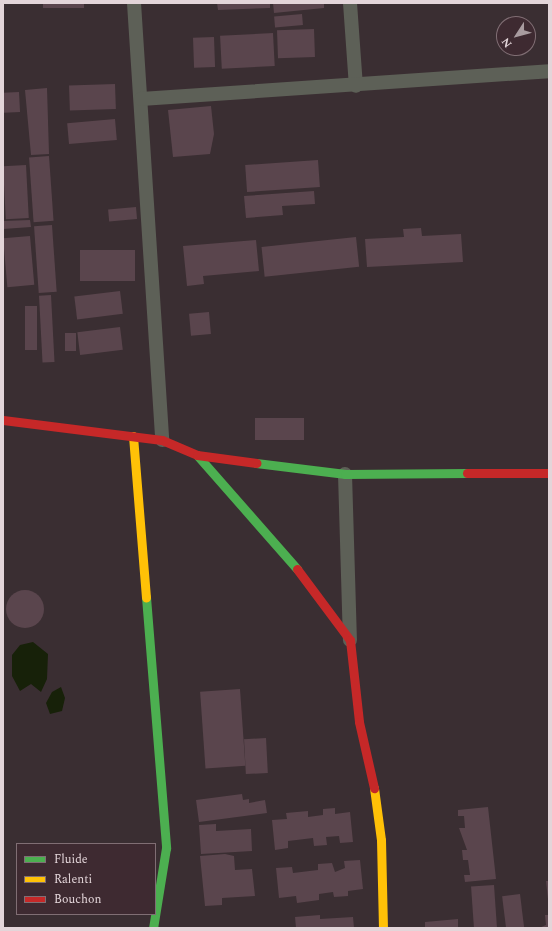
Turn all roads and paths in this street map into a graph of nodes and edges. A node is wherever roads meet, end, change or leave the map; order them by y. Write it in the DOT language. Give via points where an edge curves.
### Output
graph roads {
  1 [pos="134,3"];
  2 [pos="350,3"];
  3 [pos="549,71"];
  4 [pos="356,86"];
  5 [pos="141,99"];
  6 [pos="3,420"];
  7 [pos="133,436"];
  8 [pos="162,440"];
  9 [pos="197,455"];
  10 [pos="549,473"];
  11 [pos="345,474"];
  12 [pos="350,640"];
  13 [pos="156,910"];
  14 [pos="155,915"];
  15 [pos="153,928"];
  16 [pos="383,928"];
  1 -- 5 [label="street"];
  2 -- 4 [label="street"];
  3 -- 4 [label="street"];
  4 -- 5 [label="street"];
  5 -- 8 [label="street"];
  6 -- 7 [label="street" via="33,421"];
  7 -- 8 [label="street"];
  7 -- 13 [label="street" via="166,848"];
  8 -- 9 [label="street"];
  9 -- 11 [label="street"];
  9 -- 12 [label="street" via="277,543"];
  10 -- 11 [label="street"];
  11 -- 12 [label="street"];
  12 -- 16 [label="street" via="359,722 372,776 380,840"];
  14 -- 15 [label="street"];
}
